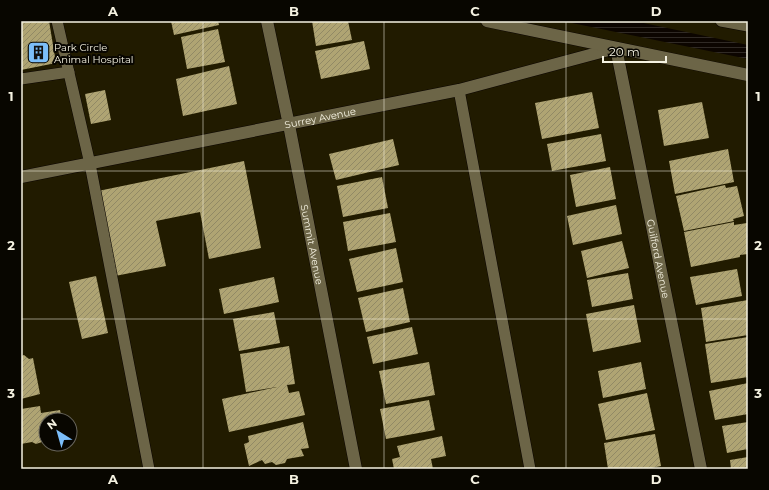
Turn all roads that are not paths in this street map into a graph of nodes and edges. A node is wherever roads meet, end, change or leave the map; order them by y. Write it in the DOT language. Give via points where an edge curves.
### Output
graph roads {
  1 [pos="57,21"];
  2 [pos="267,21"];
  3 [pos="486,21"];
  4 [pos="721,21"];
  5 [pos="748,26"];
  6 [pos="616,48"];
  7 [pos="69,72"];
  8 [pos="748,75"];
  9 [pos="21,79"];
  10 [pos="459,90"];
  11 [pos="289,124"];
  12 [pos="90,164"];
  13 [pos="21,177"];
  14 [pos="149,469"];
  15 [pos="356,469"];
  16 [pos="530,469"];
  17 [pos="701,469"];
  1 -- 7 [label="lane"];
  2 -- 11 [label="street, Summit Avenue"];
  3 -- 6 [label="street"];
  4 -- 5 [label="lane"];
  6 -- 8 [label="street"];
  6 -- 10 [label="street, Surrey Avenue"];
  6 -- 17 [label="street, Guilford Avenue"];
  7 -- 9 [label="lane"];
  7 -- 12 [label="lane"];
  10 -- 11 [label="street, Surrey Avenue"];
  10 -- 16 [label="lane"];
  11 -- 12 [label="street, Surrey Avenue"];
  11 -- 15 [label="street, Summit Avenue"];
  12 -- 13 [label="street, Surrey Avenue"];
  12 -- 14 [label="lane"];
}
